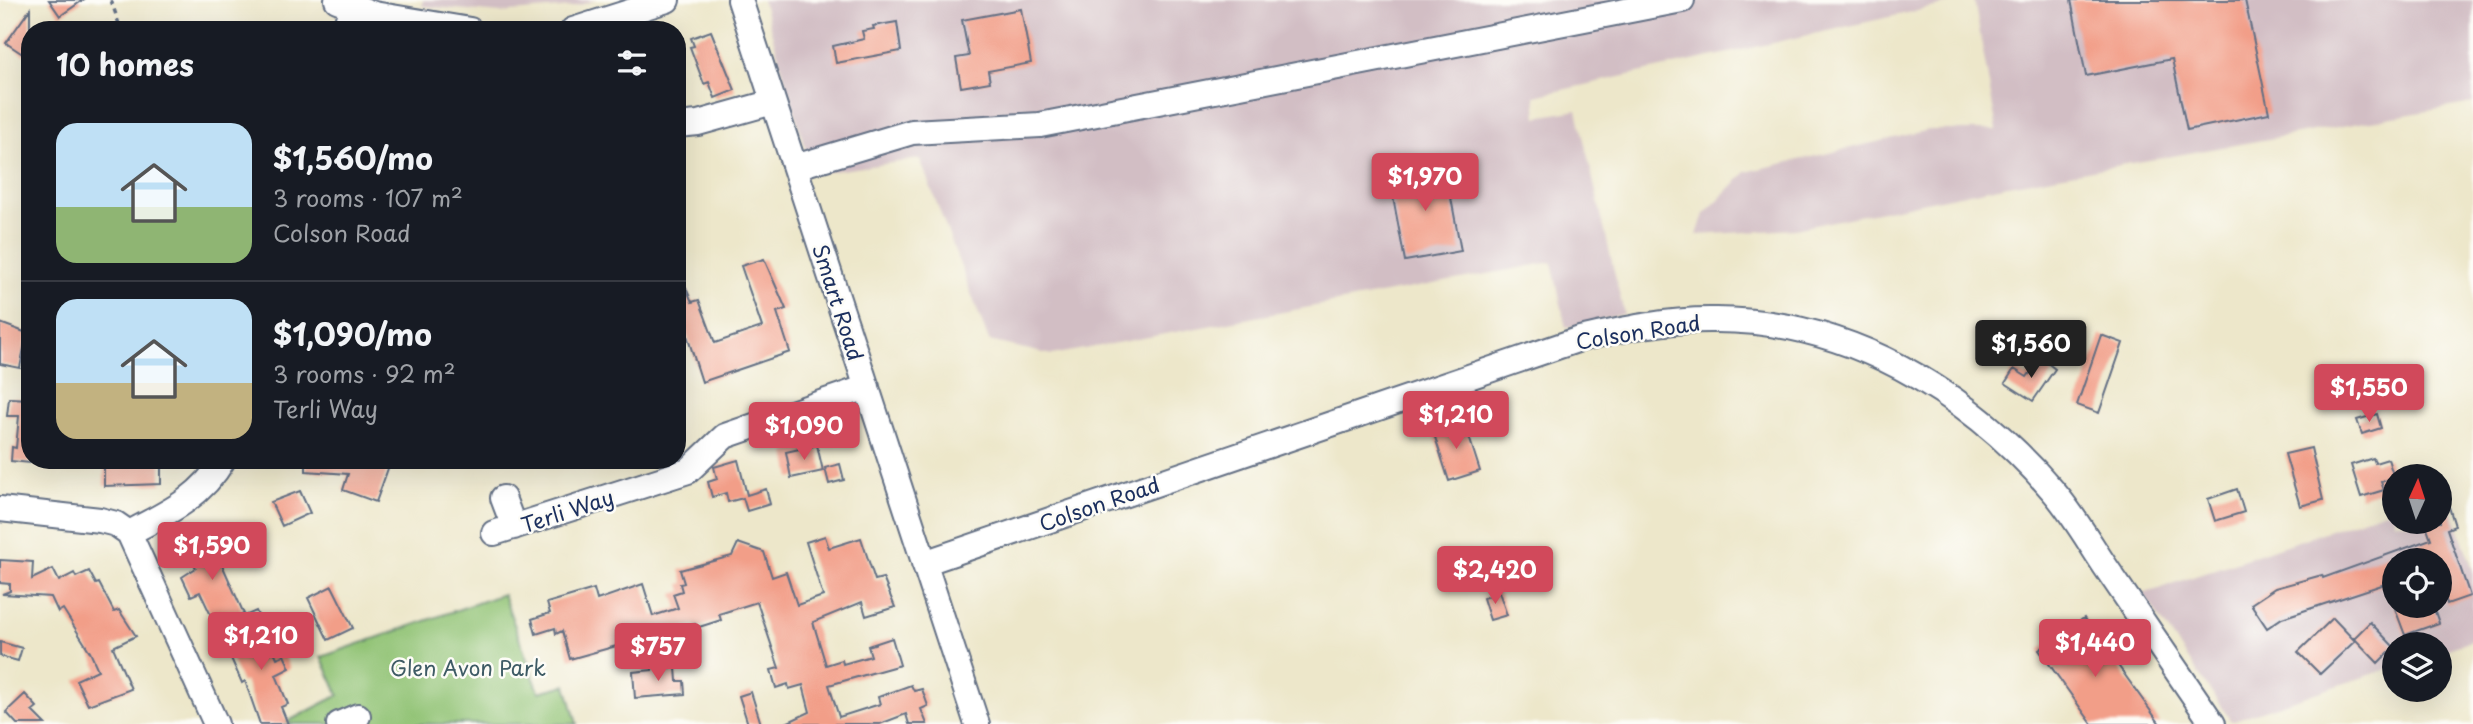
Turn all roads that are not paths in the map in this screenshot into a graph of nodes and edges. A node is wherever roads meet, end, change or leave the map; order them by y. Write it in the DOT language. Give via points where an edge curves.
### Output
graph roads {
  1 [pos="667,0"];
  2 [pos="740,0"];
  3 [pos="1682,0"];
  4 [pos="345,13"];
  5 [pos="401,21"];
  6 [pos="601,21"];
  7 [pos="773,102"];
  8 [pos="686,124"];
  9 [pos="795,167"];
  10 [pos="867,387"];
  11 [pos="218,469"];
  12 [pos="503,498"];
  13 [pos="0,509"];
  14 [pos="129,533"];
  15 [pos="925,563"];
  16 [pos="216,724"];
  17 [pos="977,724"];
  18 [pos="2213,724"];
  1 -- 6 [label="street"];
  2 -- 7 [label="street, Smart Road"];
  3 -- 9 [label="street" via="1040,125 912,132"];
  4 -- 5 [label="street"];
  7 -- 8 [label="street"];
  7 -- 9 [label="street, Smart Road"];
  9 -- 10 [label="street, Smart Road"];
  10 -- 12 [label="street, Terli Way" via="725,436 688,471 504,530"];
  10 -- 15 [label="street, Smart Road"];
  11 -- 14 [label="street" via="177,509"];
  13 -- 14 [label="street" via="100,520"];
  14 -- 16 [label="street"];
  15 -- 17 [label="street, Smart Road"];
  15 -- 18 [label="street, Colson Road" via="1580,339 1678,321 1747,321 1819,333 1867,350 1910,370 1985,424 2056,493"];
}
